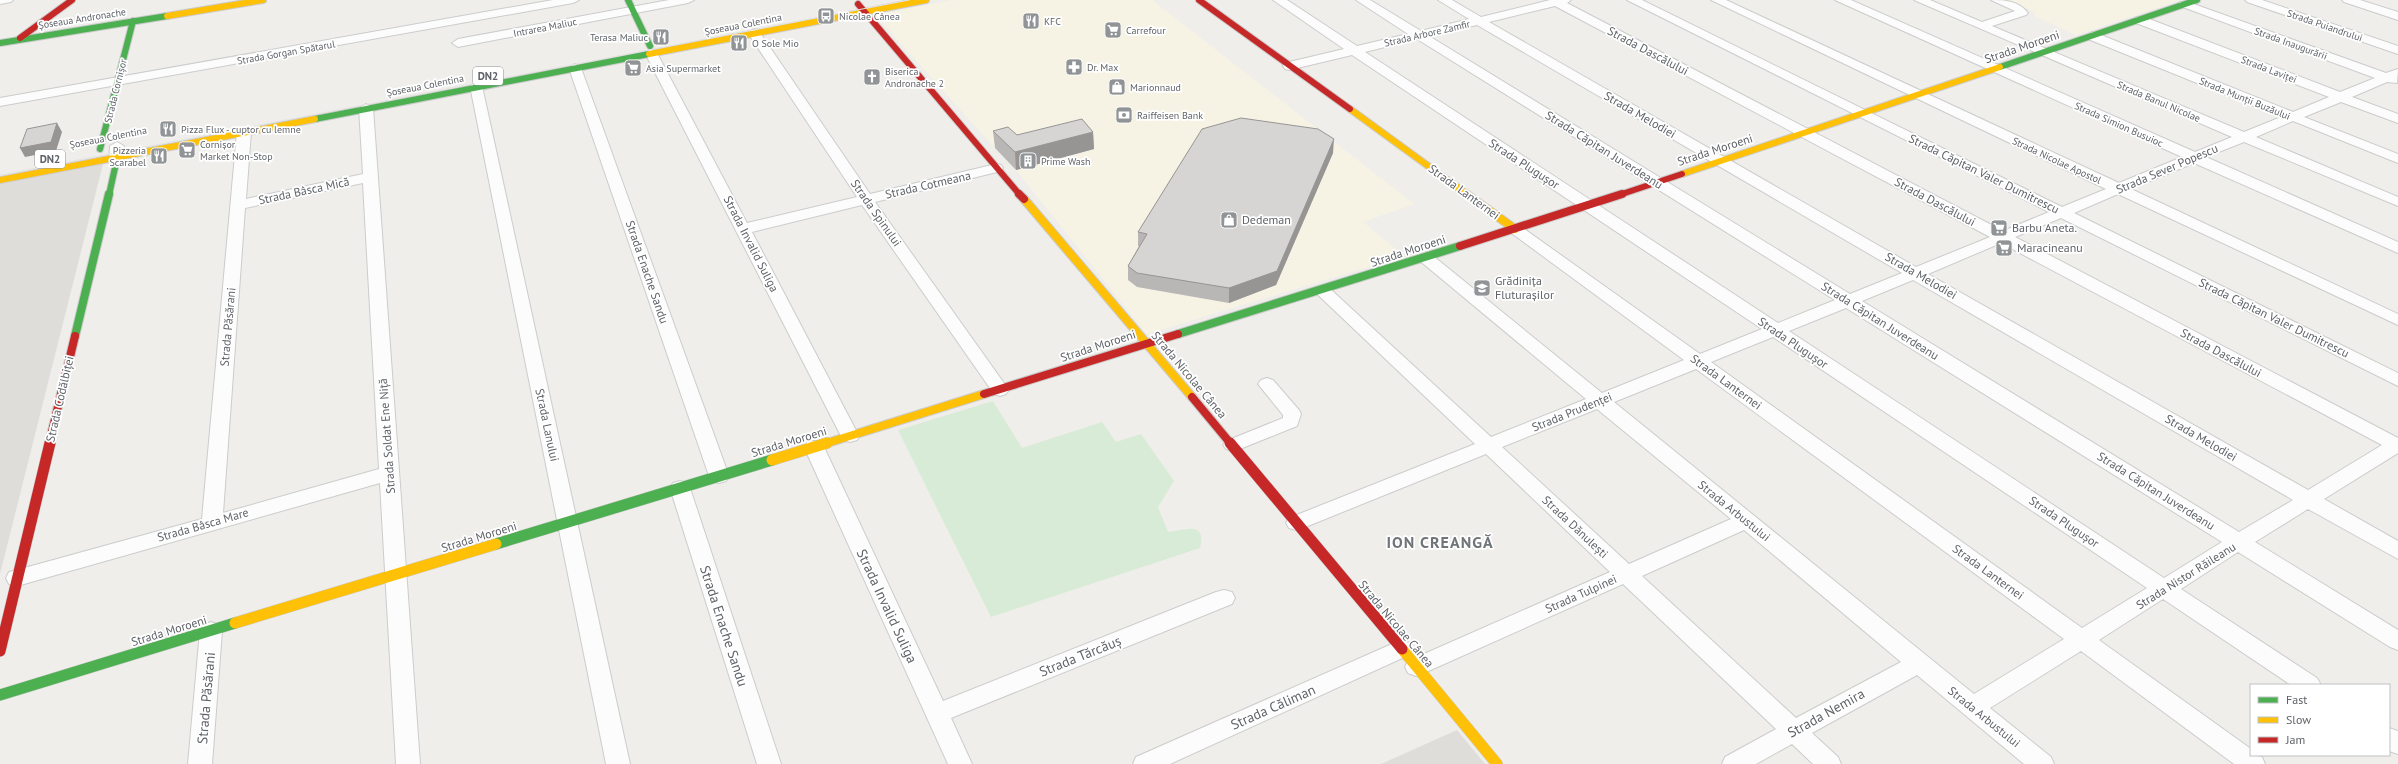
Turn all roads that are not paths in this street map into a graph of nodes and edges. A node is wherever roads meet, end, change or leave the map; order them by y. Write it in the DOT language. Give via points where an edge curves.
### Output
graph roads {
  1 [pos="5,0"];
  2 [pos="72,0"];
  3 [pos="263,0"];
  4 [pos="572,0"];
  5 [pos="688,0"];
  6 [pos="881,0"];
  7 [pos="926,0"];
  8 [pos="1199,0"];
  9 [pos="1279,0"];
  10 [pos="1362,0"];
  11 [pos="1444,0"];
  12 [pos="1634,0"];
  13 [pos="1717,0"];
  14 [pos="1841,0"];
  15 [pos="1920,0"];
  16 [pos="1997,0"];
  17 [pos="2197,0"];
  18 [pos="2251,0"];
  19 [pos="2348,0"];
  20 [pos="0,1"];
  21 [pos="1561,1"];
  22 [pos="858,4"];
  23 [pos="2184,4"];
  24 [pos="630,5"];
  25 [pos="865,12"];
  26 [pos="2398,16"];
  27 [pos="2140,20"];
  28 [pos="133,21"];
  29 [pos="1479,21"];
  30 [pos="1981,26"];
  31 [pos="754,33"];
  32 [pos="1418,35"];
  33 [pos="2092,36"];
  34 [pos="18,40"];
  35 [pos="458,43"];
  36 [pos="1,45"];
  37 [pos="650,49"];
  38 [pos="2398,50"];
  39 [pos="1353,51"];
  40 [pos="2045,53"];
  41 [pos="1289,66"];
  42 [pos="575,68"];
  43 [pos="1996,69"];
  44 [pos="2394,78"];
  45 [pos="117,82"];
  46 [pos="476,86"];
  47 [pos="1919,95"];
  48 [pos="2341,97"];
  49 [pos="365,101"];
  50 [pos="0,102"];
  51 [pos="1862,114"];
  52 [pos="2292,117"];
  53 [pos="2398,118"];
  54 [pos="244,132"];
  55 [pos="1805,134"];
  56 [pos="2244,137"];
  57 [pos="120,152"];
  58 [pos="97,154"];
  59 [pos="2194,157"];
  60 [pos="2398,159"];
  61 [pos="1719,161"];
  62 [pos="996,168"];
  63 [pos="370,177"];
  64 [pos="0,180"];
  65 [pos="1656,183"];
  66 [pos="2119,189"];
  67 [pos="866,199"];
  68 [pos="2398,202"];
  69 [pos="238,205"];
  70 [pos="1587,206"];
  71 [pos="2061,213"];
  72 [pos="743,229"];
  73 [pos="1515,229"];
  74 [pos="2001,237"];
  75 [pos="2398,248"];
  76 [pos="1426,258"];
  77 [pos="1915,273"];
  78 [pos="1322,290"];
  79 [pos="1848,301"];
  80 [pos="2398,320"];
  81 [pos="1774,330"];
  82 [pos="1146,343"];
  83 [pos="1698,361"];
  84 [pos="2398,380"];
  85 [pos="1267,384"];
  86 [pos="1000,390"];
  87 [pos="1600,401"];
  88 [pos="850,436"];
  89 [pos="1233,445"];
  90 [pos="2397,445"];
  91 [pos="1488,446"];
  92 [pos="814,447"];
  93 [pos="390,473"];
  94 [pos="719,476"];
  95 [pos="680,488"];
  96 [pos="2309,500"];
  97 [pos="1746,521"];
  98 [pos="212,522"];
  99 [pos="567,523"];
  100 [pos="1296,523"];
  101 [pos="2239,543"];
  102 [pos="2398,551"];
  103 [pos="1626,574"];
  104 [pos="396,575"];
  105 [pos="17,578"];
  106 [pos="2165,589"];
  107 [pos="1224,598"];
  108 [pos="211,631"];
  109 [pos="2082,640"];
  110 [pos="2398,641"];
  111 [pos="1401,649"];
  112 [pos="0,651"];
  113 [pos="1919,663"];
  114 [pos="1416,667"];
  115 [pos="2308,684"];
  116 [pos="0,696"];
  117 [pos="1972,707"];
  118 [pos="937,713"];
  119 [pos="1793,731"];
  120 [pos="200,764"];
  121 [pos="408,764"];
  122 [pos="618,764"];
  123 [pos="769,764"];
  124 [pos="960,764"];
  125 [pos="1145,764"];
  126 [pos="1497,764"];
  127 [pos="1734,764"];
  128 [pos="1828,764"];
  129 [pos="2042,764"];
  130 [pos="2253,764"];
  1 -- 20 [label="street"];
  2 -- 34 [label="street"];
  3 -- 28 [label="street, Șoseaua Andronache"];
  4 -- 45 [label="street, Strada Gorgan Spătarul"];
  5 -- 24 [label="street, Intrarea Maliuc"];
  6 -- 22 [label="street, Șoseaua Colentina / DN2"];
  7 -- 25 [label="street, Șoseaua Colentina / DN2"];
  8 -- 41 [label="street, Strada Lanternei"];
  9 -- 39 [label="street, Strada Plugușor"];
  10 -- 32 [label="street, Strada Căpitan Juverdeanu"];
  11 -- 29 [label="street, Strada Melodiei"];
  12 -- 51 [label="street, Strada Căpitan Valer Dumitrescu"];
  13 -- 47 [label="street, Strada Nicolae Apostol"];
  14 -- 43 [label="street, Strada Simion Busuioc"];
  15 -- 30 [label="street, Strada Banul Nicolae"];
  16 -- 30 [label="street" via="2019,9 2022,13"];
  17 -- 23 [label="street, Strada Moroeni"];
  18 -- 38 [label="street, Strada Puiandrului"];
  19 -- 26 [label="street"];
  21 -- 29 [label="street, Strada Arbore Zamfir"];
  21 -- 55 [label="street, Strada Dascălului"];
  22 -- 25 [label="street, Strada Nicolae Cânea"];
  22 -- 37 [label="street, Șoseaua Colentina / DN2"];
  23 -- 27 [label="street, Strada Moroeni"];
  23 -- 44 [label="street, Strada Inaugurării"];
  24 -- 35 [label="street, Intrarea Maliuc"];
  24 -- 37 [label="street"];
  25 -- 31 [label="street, Șoseaua Colentina / DN2"];
  25 -- 62 [label="street, Strada Nicolae Cânea"];
  27 -- 33 [label="street, Strada Moroeni"];
  27 -- 48 [label="street, Strada Laviței"];
  28 -- 34 [label="street, Șoseaua Andronache"];
  28 -- 45 [label="street, Strada Cornișor"];
  29 -- 32 [label="street, Strada Arbore Zamfir"];
  29 -- 61 [label="street, Strada Melodiei"];
  30 -- 40 [label="street, Strada Banul Nicolae"];
  31 -- 37 [label="street, Șoseaua Colentina / DN2"];
  31 -- 67 [label="street, Strada Spinului"];
  32 -- 39 [label="street, Strada Arbore Zamfir"];
  32 -- 65 [label="street, Strada Căpitan Juverdeanu"];
  33 -- 40 [label="street, Strada Moroeni"];
  33 -- 52 [label="street, Strada Munții Buzăului"];
  34 -- 36 [label="street, Șoseaua Andronache"];
  37 -- 42 [label="street, Șoseaua Colentina / DN2"];
  37 -- 49 [label="street, Șoseaua Colentina / DN2"];
  37 -- 72 [label="street, Strada Invalid Suliga"];
  39 -- 41 [label="street, Strada Arbore Zamfir"];
  39 -- 70 [label="street, Strada Plugușor"];
  40 -- 43 [label="street, Strada Moroeni"];
  40 -- 56 [label="street, Strada Banul Nicolae"];
  41 -- 73 [label="street, Strada Lanternei"];
  42 -- 46 [label="street, Șoseaua Colentina / DN2"];
  42 -- 94 [label="street, Strada Enache Sandu"];
  43 -- 47 [label="street, Strada Moroeni"];
  43 -- 59 [label="street, Strada Simion Busuioc"];
  44 -- 48 [label="street, Strada Sever Popescu"];
  45 -- 50 [label="street, Strada Gorgan Spătarul"];
  45 -- 58 [label="street, Strada Cornișor"];
  46 -- 49 [label="street, Șoseaua Colentina / DN2"];
  46 -- 99 [label="street, Strada Lanului"];
  47 -- 51 [label="street, Strada Moroeni"];
  47 -- 66 [label="street, Strada Nicolae Apostol"];
  48 -- 52 [label="street, Strada Sever Popescu"];
  48 -- 53 [label="street, Strada Laviței"];
  49 -- 54 [label="street, Șoseaua Colentina / DN2"];
  49 -- 63 [label="street, Strada Soldat Ene Niță"];
  51 -- 55 [label="street, Strada Moroeni"];
  51 -- 71 [label="street, Strada Căpitan Valer Dumitrescu"];
  52 -- 56 [label="street, Strada Sever Popescu"];
  52 -- 60 [label="street, Strada Munții Buzăului"];
  54 -- 57 [label="street, Șoseaua Colentina / DN2"];
  54 -- 69 [label="street, Strada Păsărani"];
  55 -- 61 [label="street, Strada Moroeni"];
  55 -- 74 [label="street, Strada Dascălului"];
  56 -- 59 [label="street, Strada Sever Popescu"];
  56 -- 68 [label="street, Strada Banul Nicolae"];
  57 -- 58 [label="street, Șoseaua Colentina / DN2"];
  57 -- 105 [label="street, Strada Codălbiței"];
  58 -- 64 [label="street, Șoseaua Colentina / DN2"];
  59 -- 66 [label="street, Strada Sever Popescu"];
  59 -- 75 [label="street, Strada Simion Busuioc"];
  61 -- 65 [label="street, Strada Moroeni"];
  61 -- 77 [label="street, Strada Melodiei"];
  62 -- 67 [label="street, Strada Cotmeana"];
  62 -- 82 [label="street, Strada Nicolae Cânea"];
  63 -- 69 [label="street, Strada Bâsca Mică"];
  63 -- 93 [label="street, Strada Soldat Ene Niță"];
  65 -- 70 [label="street, Strada Moroeni"];
  65 -- 79 [label="street, Strada Căpitan Juverdeanu"];
  66 -- 71 [label="street, Strada Sever Popescu"];
  66 -- 80 [label="street, Strada Nicolae Apostol"];
  67 -- 72 [label="street, Strada Cotmeana"];
  67 -- 86 [label="street, Strada Spinului"];
  69 -- 98 [label="street, Strada Păsărani"];
  70 -- 73 [label="street, Strada Moroeni"];
  70 -- 81 [label="street, Strada Plugușor"];
  71 -- 74 [label="street, Strada Sever Popescu"];
  71 -- 84 [label="street, Strada Căpitan Valer Dumitrescu"];
  72 -- 88 [label="street, Strada Invalid Suliga"];
  73 -- 76 [label="street, Strada Moroeni"];
  73 -- 83 [label="street, Strada Lanternei"];
  74 -- 77 [label="street, Strada Sever Popescu"];
  74 -- 90 [label="street, Strada Dascălului"];
  76 -- 78 [label="street, Strada Moroeni"];
  76 -- 87 [label="street, Strada Arbustului"];
  77 -- 79 [label="street, Strada Sever Popescu"];
  77 -- 96 [label="street, Strada Melodiei"];
  78 -- 82 [label="street, Strada Moroeni"];
  78 -- 91 [label="street, Strada Dănulești"];
  79 -- 81 [label="street, Strada Prudenței"];
  79 -- 101 [label="street, Strada Căpitan Juverdeanu"];
  81 -- 83 [label="street, Strada Prudenței"];
  81 -- 106 [label="street, Strada Plugușor"];
  82 -- 86 [label="street, Strada Moroeni"];
  82 -- 89 [label="street, Strada Nicolae Cânea"];
  83 -- 87 [label="street, Strada Prudenței"];
  83 -- 109 [label="street, Strada Lanternei"];
  85 -- 89 [label="street" via="1289,410 1292,418 1290,422"];
  86 -- 88 [label="street, Strada Moroeni"];
  87 -- 91 [label="street, Strada Prudenței"];
  87 -- 97 [label="street, Strada Arbustului"];
  88 -- 92 [label="street, Strada Moroeni"];
  89 -- 100 [label="street, Strada Nicolae Cânea"];
  90 -- 96 [label="street, Strada Nistor Răileanu"];
  91 -- 100 [label="street, Strada Prudenței"];
  91 -- 103 [label="street, Strada Dănulești"];
  92 -- 94 [label="street, Strada Moroeni"];
  92 -- 118 [label="street, Strada Invalid Suliga"];
  93 -- 98 [label="street, Strada Bâsca Mare"];
  93 -- 104 [label="street, Strada Soldat Ene Niță"];
  94 -- 95 [label="street, Strada Moroeni"];
  95 -- 99 [label="street, Strada Moroeni"];
  95 -- 123 [label="street, Strada Enache Sandu"];
  96 -- 101 [label="street, Strada Nistor Răileanu"];
  96 -- 102 [label="street, Strada Melodiei"];
  97 -- 103 [label="street, Strada Tulpinei"];
  97 -- 113 [label="street, Strada Arbustului"];
  98 -- 105 [label="street, Strada Bâsca Mare"];
  99 -- 104 [label="street, Strada Moroeni"];
  99 -- 122 [label="street, Strada Lanului"];
  100 -- 111 [label="street, Strada Nicolae Cânea"];
  101 -- 106 [label="street, Strada Nistor Răileanu"];
  101 -- 110 [label="street, Strada Căpitan Juverdeanu"];
  103 -- 114 [label="street, Strada Tulpinei"];
  103 -- 119 [label="street, Strada Dănulești"];
  104 -- 108 [label="street, Strada Moroeni"];
  104 -- 121 [label="street, Strada Soldat Ene Niță"];
  105 -- 112 [label="street, Strada Codălbiței"];
  106 -- 109 [label="street, Strada Nistor Răileanu"];
  106 -- 115 [label="street, Strada Plugușor"];
  107 -- 118 [label="street, Strada Tărcăuș"];
  108 -- 116 [label="street, Strada Moroeni"];
  108 -- 120 [label="street, Strada Păsărani"];
  109 -- 117 [label="street, Strada Nistor Răileanu"];
  109 -- 130 [label="street, Strada Lanternei"];
  111 -- 114 [label="street, Strada Nicolae Cânea"];
  111 -- 125 [label="street, Strada Căliman"];
  113 -- 117 [label="street, Strada Arbustului"];
  113 -- 119 [label="street, Strada Nemira"];
  114 -- 126 [label="street, Strada Nicolae Cânea"];
  117 -- 129 [label="street, Strada Arbustului"];
  118 -- 124 [label="street, Strada Invalid Suliga"];
  119 -- 127 [label="street, Strada Nemira"];
  119 -- 128 [label="street, Strada Dănulești"];
}
